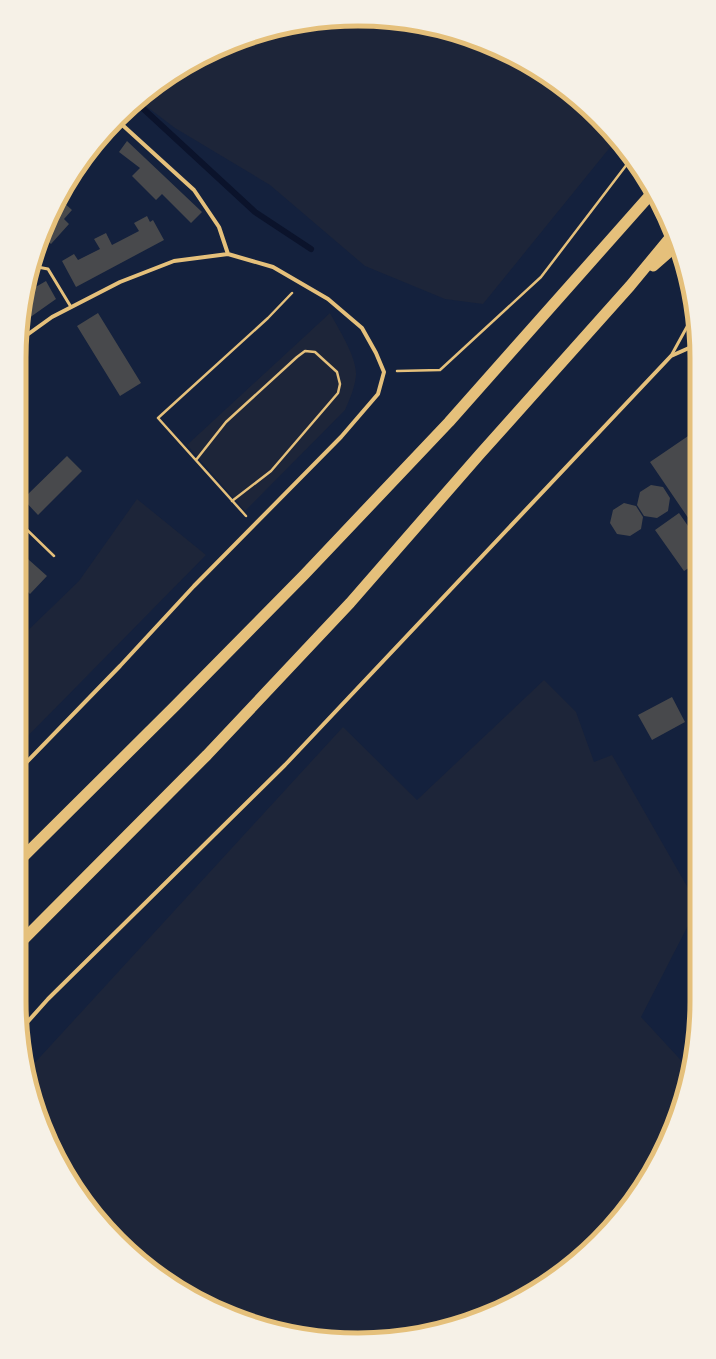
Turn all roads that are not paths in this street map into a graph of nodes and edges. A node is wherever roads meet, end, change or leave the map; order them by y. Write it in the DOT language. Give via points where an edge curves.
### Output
graph roads {
  1 [pos="122,124"];
  2 [pos="649,197"];
  3 [pos="668,240"];
  4 [pos="672,250"];
  5 [pos="228,254"];
  6 [pos="39,267"];
  7 [pos="630,286"];
  8 [pos="71,307"];
  9 [pos="688,325"];
  10 [pos="27,335"];
  11 [pos="689,348"];
  12 [pos="671,356"];
  13 [pos="26,763"];
  14 [pos="26,854"];
  15 [pos="26,937"];
  16 [pos="27,1023"];
  1 -- 5 [label="street" via="194,190 219,227"];
  2 -- 14 [label="highway" via="444,428 288,591"];
  3 -- 7 [label="highway"];
  4 -- 7 [label="highway"];
  5 -- 8 [label="street" via="174,261 120,282"];
  5 -- 13 [label="street" via="274,267 300,281 328,299 362,328 384,372 378,394 341,437 194,586"];
  6 -- 8 [label="lane" via="48,269"];
  7 -- 15 [label="highway" via="350,603 207,755"];
  8 -- 10 [label="street"];
  9 -- 12 [label="lane"];
  11 -- 12 [label="street"];
  12 -- 16 [label="street" via="285,765"];
}
